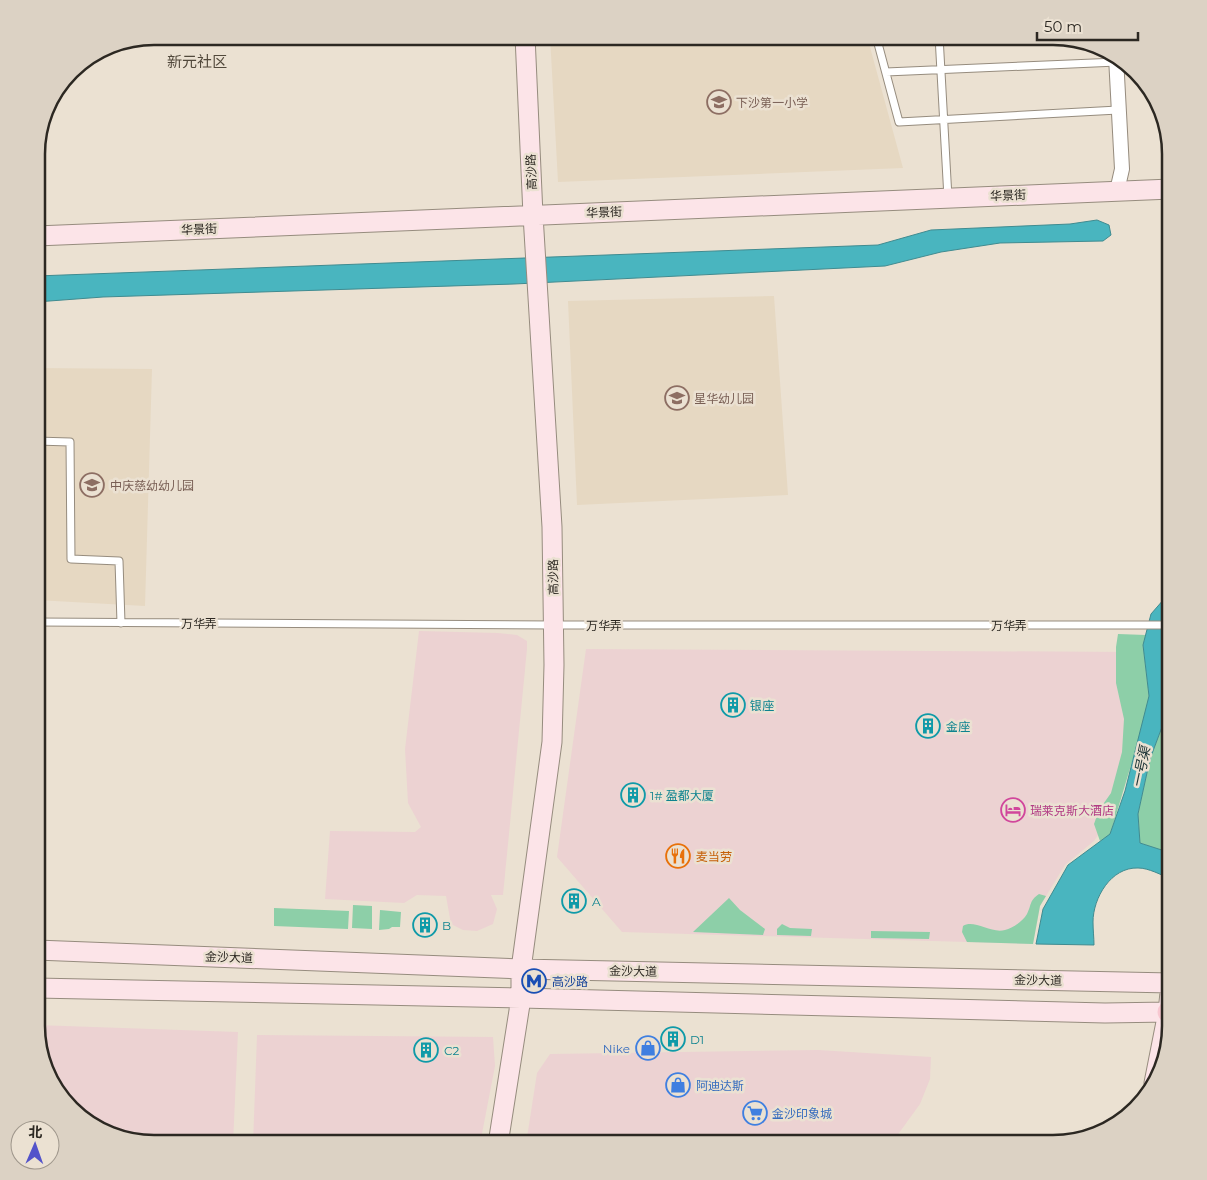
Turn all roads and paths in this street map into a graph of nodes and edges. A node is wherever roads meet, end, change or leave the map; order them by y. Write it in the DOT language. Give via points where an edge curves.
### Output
graph roads {
  1 [pos="525,45"];
  2 [pos="878,45"];
  3 [pos="939,45"];
  4 [pos="1107,60"];
  5 [pos="1116,66"];
  6 [pos="940,70"];
  7 [pos="886,72"];
  8 [pos="1118,110"];
  9 [pos="943,119"];
  10 [pos="1162,189"];
  11 [pos="1117,191"];
  12 [pos="948,198"];
  13 [pos="533,215"];
  14 [pos="45,236"];
  15 [pos="45,441"];
  16 [pos="45,622"];
  17 [pos="121,623"];
  18 [pos="554,625"];
  19 [pos="1162,625"];
  20 [pos="45,950"];
  21 [pos="521,969"];
  22 [pos="1162,983"];
  23 [pos="45,988"];
  24 [pos="521,998"];
  25 [pos="1162,1012"];
  26 [pos="499,1135"];
  1 -- 13 [label="main road, 高沙路"];
  2 -- 7 [label="lane"];
  3 -- 6 [label="lane"];
  4 -- 6 [label="lane"];
  5 -- 8 [label="street"];
  6 -- 7 [label="lane"];
  6 -- 9 [label="lane"];
  7 -- 9 [label="lane" via="899,122"];
  8 -- 9 [label="lane"];
  8 -- 11 [label="street" via="1122,169"];
  9 -- 12 [label="lane"];
  10 -- 11 [label="main road, 华景街"];
  11 -- 12 [label="main road, 华景街"];
  12 -- 13 [label="main road, 华景街"];
  13 -- 14 [label="main road, 华景街"];
  13 -- 18 [label="main road, 高沙路" via="552,527"];
  15 -- 17 [label="lane" via="70,442 71,559 119,561"];
  16 -- 17 [label="lane, 万华弄"];
  17 -- 18 [label="lane, 万华弄"];
  18 -- 19 [label="lane, 万华弄"];
  18 -- 21 [label="main road, 高沙路" via="552,742"];
  20 -- 21 [label="main road, 金沙大道"];
  21 -- 22 [label="main road, 金沙大道"];
  21 -- 24 [label="main road, 高沙路"];
  23 -- 24 [label="main road"];
  24 -- 25 [label="main road"];
  24 -- 26 [label="main road, 高沙路"];
}
